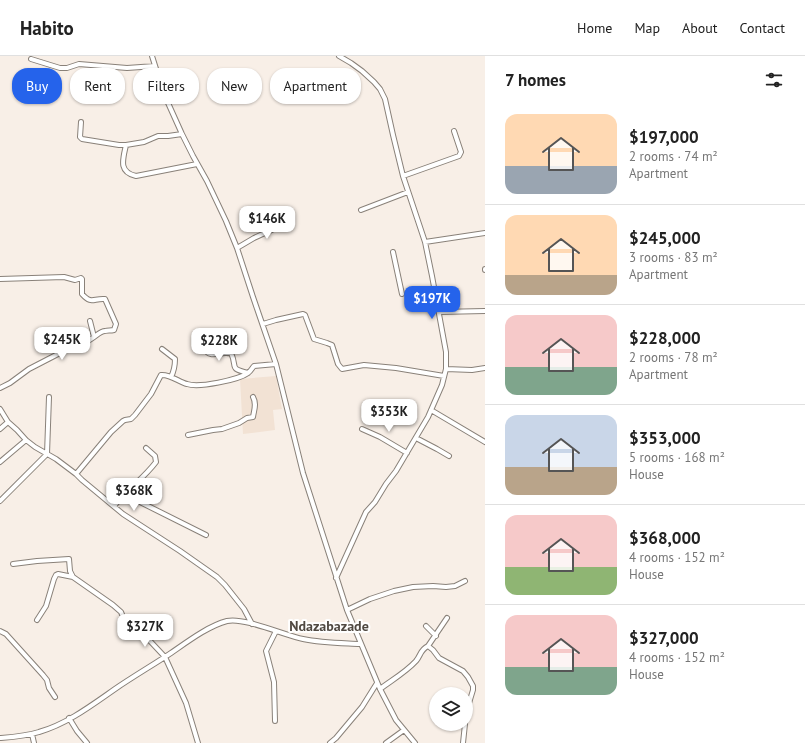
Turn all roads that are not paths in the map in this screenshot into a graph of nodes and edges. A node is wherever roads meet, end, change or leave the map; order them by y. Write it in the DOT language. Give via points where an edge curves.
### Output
graph roads {
  1 [pos="152,56"];
  2 [pos="339,56"];
  3 [pos="31,60"];
  4 [pos="154,66"];
  5 [pos="81,122"];
  6 [pos="454,131"];
  7 [pos="182,134"];
  8 [pos="126,145"];
  9 [pos="197,164"];
  10 [pos="403,176"];
  11 [pos="408,192"];
  12 [pos="361,210"];
  13 [pos="292,221"];
  14 [pos="485,233"];
  15 [pos="425,242"];
  16 [pos="237,248"];
  17 [pos="393,252"];
  18 [pos="0,279"];
  19 [pos="402,294"];
  20 [pos="439,312"];
  21 [pos="485,312"];
  22 [pos="90,321"];
  23 [pos="263,324"];
  24 [pos="200,334"];
  25 [pos="94,337"];
  26 [pos="238,344"];
  27 [pos="162,349"];
  28 [pos="228,353"];
  29 [pos="276,364"];
  30 [pos="485,368"];
  31 [pos="446,369"];
  32 [pos="236,370"];
  33 [pos="248,373"];
  34 [pos="444,376"];
  35 [pos="170,377"];
  36 [pos="236,378"];
  37 [pos="0,388"];
  38 [pos="49,397"];
  39 [pos="253,397"];
  40 [pos="0,409"];
  41 [pos="431,410"];
  42 [pos="8,422"];
  43 [pos="0,429"];
  44 [pos="362,429"];
  45 [pos="188,435"];
  46 [pos="416,438"];
  47 [pos="26,440"];
  48 [pos="485,442"];
  49 [pos="146,448"];
  50 [pos="47,454"];
  51 [pos="407,454"];
  52 [pos="449,456"];
  53 [pos="0,462"];
  54 [pos="76,474"];
  55 [pos="123,495"];
  56 [pos="0,501"];
  57 [pos="114,506"];
  58 [pos="206,535"];
  59 [pos="13,564"];
  60 [pos="73,577"];
  61 [pos="336,578"];
  62 [pos="465,581"];
  63 [pos="347,610"];
  64 [pos="447,618"];
  65 [pos="37,620"];
  66 [pos="252,624"];
  67 [pos="426,626"];
  68 [pos="0,631"];
  69 [pos="276,631"];
  70 [pos="436,636"];
  71 [pos="360,644"];
  72 [pos="428,646"];
  73 [pos="165,657"];
  74 [pos="377,683"];
  75 [pos="473,687"];
  76 [pos="380,689"];
  77 [pos="55,697"];
  78 [pos="69,718"];
  79 [pos="275,721"];
  80 [pos="404,730"];
  81 [pos="464,731"];
  82 [pos="32,734"];
  83 [pos="0,738"];
  84 [pos="34,743"];
  85 [pos="86,743"];
  86 [pos="198,743"];
  87 [pos="330,743"];
  88 [pos="386,743"];
  89 [pos="415,743"];
  90 [pos="463,743"];
  1 -- 4 [label="street"];
  2 -- 10 [label="street" via="362,71 380,89 385,99"];
  3 -- 4 [label="street" via="60,68 79,64 127,68"];
  4 -- 7 [label="street"];
  5 -- 8 [label="street" via="82,139"];
  6 -- 10 [label="street" via="461,152 459,156"];
  7 -- 8 [label="street" via="158,136"];
  7 -- 9 [label="street"];
  8 -- 9 [label="street" via="123,166 130,175"];
  9 -- 16 [label="street"];
  10 -- 11 [label="street"];
  11 -- 12 [label="street"];
  11 -- 15 [label="street"];
  13 -- 16 [label="street"];
  14 -- 15 [label="street"];
  15 -- 20 [label="street"];
  16 -- 23 [label="street"];
  17 -- 19 [label="street"];
  18 -- 25 [label="street" via="81,278 82,294 87,299 105,299 116,324 114,330 105,330"];
  20 -- 21 [label="street"];
  20 -- 31 [label="street" via="446,352"];
  22 -- 25 [label="street"];
  23 -- 29 [label="street"];
  23 -- 34 [label="street" via="305,315 314,339 332,345 342,369 364,365"];
  24 -- 28 [label="street" via="203,336 208,354"];
  25 -- 37 [label="street" via="66,348"];
  26 -- 28 [label="street"];
  27 -- 35 [label="street" via="175,359"];
  28 -- 32 [label="street" via="232,356"];
  29 -- 33 [label="street" via="254,366"];
  29 -- 61 [label="street" via="303,473"];
  30 -- 31 [label="street"];
  31 -- 34 [label="street"];
  32 -- 33 [label="street"];
  32 -- 36 [label="street"];
  33 -- 36 [label="street"];
  34 -- 41 [label="street"];
  35 -- 36 [label="street" via="196,385"];
  35 -- 54 [label="street" via="161,375 151,394 134,415 111,432"];
  38 -- 50 [label="street"];
  39 -- 45 [label="street" via="255,407 252,417 222,429"];
  40 -- 42 [label="street"];
  41 -- 46 [label="street"];
  41 -- 48 [label="street"];
  42 -- 43 [label="street"];
  42 -- 47 [label="street"];
  44 -- 51 [label="street"];
  46 -- 51 [label="street"];
  46 -- 52 [label="street"];
  47 -- 50 [label="street"];
  47 -- 53 [label="street"];
  49 -- 55 [label="street" via="155,456 156,462"];
  50 -- 54 [label="street"];
  50 -- 56 [label="street"];
  51 -- 61 [label="street" via="366,512"];
  54 -- 57 [label="street"];
  55 -- 57 [label="street"];
  55 -- 58 [label="street"];
  57 -- 66 [label="street" via="217,577 244,609"];
  59 -- 60 [label="street" via="69,559"];
  60 -- 65 [label="street" via="58,574 56,576 46,606"];
  60 -- 73 [label="street" via="121,612 126,624 150,641"];
  61 -- 63 [label="street"];
  62 -- 63 [label="street" via="455,586 413,587 394,591"];
  63 -- 71 [label="street"];
  64 -- 70 [label="street"];
  66 -- 69 [label="street"];
  66 -- 73 [label="street" via="236,620 216,625"];
  67 -- 70 [label="street"];
  68 -- 77 [label="street" via="6,634 43,675"];
  69 -- 71 [label="street" via="303,639"];
  69 -- 79 [label="street" via="266,651 274,682"];
  70 -- 72 [label="street"];
  71 -- 74 [label="street"];
  72 -- 75 [label="street" via="439,658 463,671"];
  72 -- 76 [label="street" via="420,652 417,660"];
  73 -- 78 [label="street"];
  73 -- 86 [label="street" via="186,703"];
  74 -- 76 [label="street"];
  74 -- 87 [label="street" via="362,707"];
  76 -- 80 [label="street"];
  78 -- 82 [label="street"];
  78 -- 85 [label="street"];
  80 -- 88 [label="street"];
  80 -- 89 [label="street"];
  81 -- 90 [label="street"];
  82 -- 83 [label="street"];
  82 -- 84 [label="street"];
}
